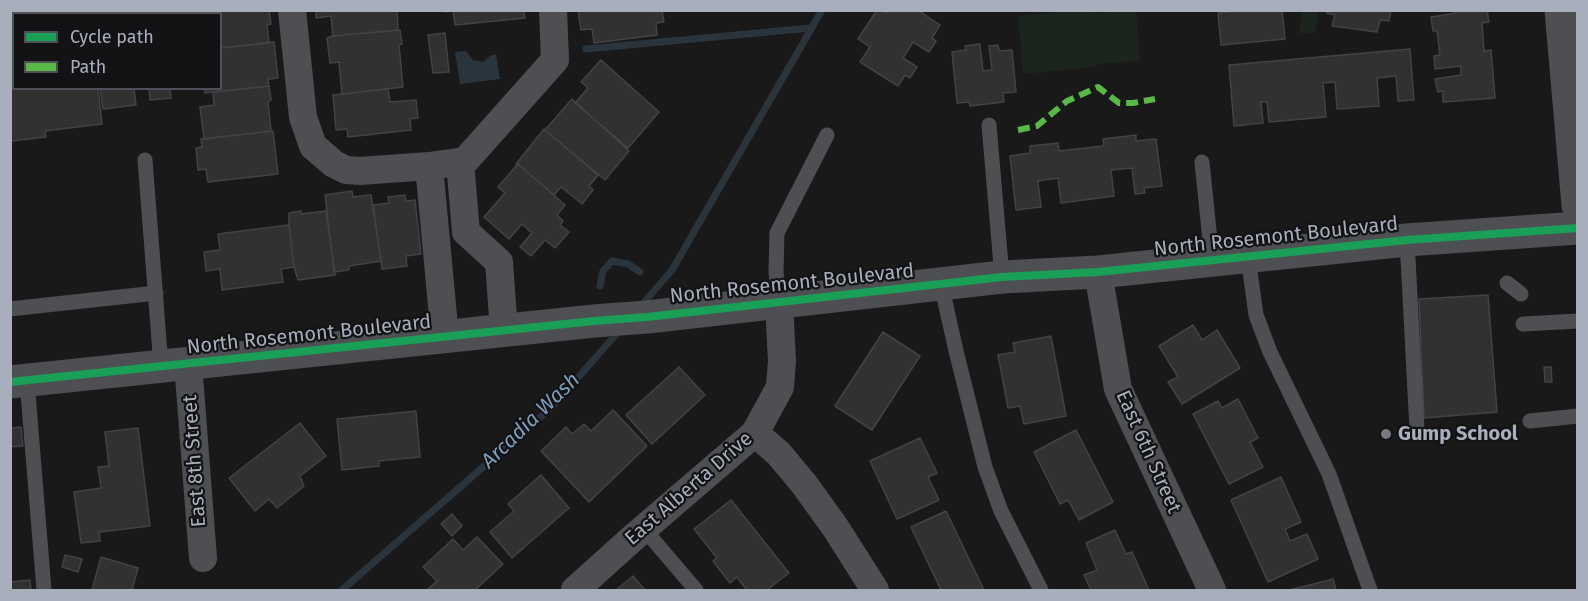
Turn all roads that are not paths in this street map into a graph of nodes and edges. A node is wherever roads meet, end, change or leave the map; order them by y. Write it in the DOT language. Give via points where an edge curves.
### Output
graph roads {
  1 [pos="292,10"];
  2 [pos="553,10"];
  3 [pos="1567,13"];
  4 [pos="989,124"];
  5 [pos="827,135"];
  6 [pos="145,160"];
  7 [pos="460,162"];
  8 [pos="1202,162"];
  9 [pos="1576,162"];
  10 [pos="429,166"];
  11 [pos="1578,205"];
  12 [pos="1578,228"];
  13 [pos="1407,240"];
  14 [pos="482,246"];
  15 [pos="437,249"];
  16 [pos="1248,257"];
  17 [pos="1212,260"];
  18 [pos="1098,272"];
  19 [pos="1002,277"];
  20 [pos="1507,283"];
  21 [pos="941,284"];
  22 [pos="156,293"];
  23 [pos="1521,294"];
  24 [pos="779,302"];
  25 [pos="10,309"];
  26 [pos="1578,321"];
  27 [pos="1523,324"];
  28 [pos="504,331"];
  29 [pos="446,337"];
  30 [pos="174,365"];
  31 [pos="19,382"];
  32 [pos="1578,416"];
  33 [pos="1530,421"];
  34 [pos="1417,429"];
  35 [pos="755,433"];
  36 [pos="644,528"];
  37 [pos="203,558"];
  38 [pos="44,591"];
  39 [pos="575,591"];
  40 [pos="696,591"];
  41 [pos="875,591"];
  42 [pos="1041,591"];
  43 [pos="1212,591"];
  44 [pos="1370,591"];
  1 -- 10 [label="street" via="303,117 314,161 360,171"];
  2 -- 7 [label="street" via="555,60"];
  3 -- 9 [label="street"];
  4 -- 19 [label="lane"];
  5 -- 24 [label="lane" via="777,233"];
  6 -- 22 [label="lane"];
  7 -- 10 [label="street"];
  7 -- 14 [label="street" via="466,232"];
  8 -- 17 [label="lane"];
  9 -- 11 [label="street"];
  10 -- 15 [label="street"];
  12 -- 13 [label="street, North Rosemont Boulevard"];
  13 -- 16 [label="street, North Rosemont Boulevard"];
  13 -- 34 [label="lane"];
  14 -- 15 [label="street"];
  14 -- 28 [label="street" via="499,262"];
  15 -- 29 [label="street"];
  16 -- 17 [label="street, North Rosemont Boulevard"];
  16 -- 44 [label="lane" via="1256,315 1329,474"];
  17 -- 18 [label="street, North Rosemont Boulevard"];
  18 -- 19 [label="street, North Rosemont Boulevard"];
  18 -- 43 [label="street, East 6th Street" via="1118,389"];
  19 -- 21 [label="street, North Rosemont Boulevard"];
  20 -- 23 [label="lane"];
  21 -- 24 [label="street, North Rosemont Boulevard"];
  21 -- 42 [label="lane" via="985,468 1001,511"];
  22 -- 25 [label="lane"];
  22 -- 30 [label="lane"];
  24 -- 28 [label="street, North Rosemont Boulevard"];
  24 -- 35 [label="street, East Alberta Drive" via="780,387"];
  26 -- 27 [label="lane"];
  28 -- 29 [label="street, North Rosemont Boulevard"];
  29 -- 30 [label="street, North Rosemont Boulevard"];
  30 -- 31 [label="street, North Rosemont Boulevard"];
  30 -- 37 [label="street, East 8th Street"];
  31 -- 38 [label="lane"];
  32 -- 33 [label="lane"];
  35 -- 36 [label="street, East Alberta Drive"];
  35 -- 41 [label="street" via="804,484"];
  36 -- 39 [label="street, East Alberta Drive"];
  36 -- 40 [label="lane"];
}
